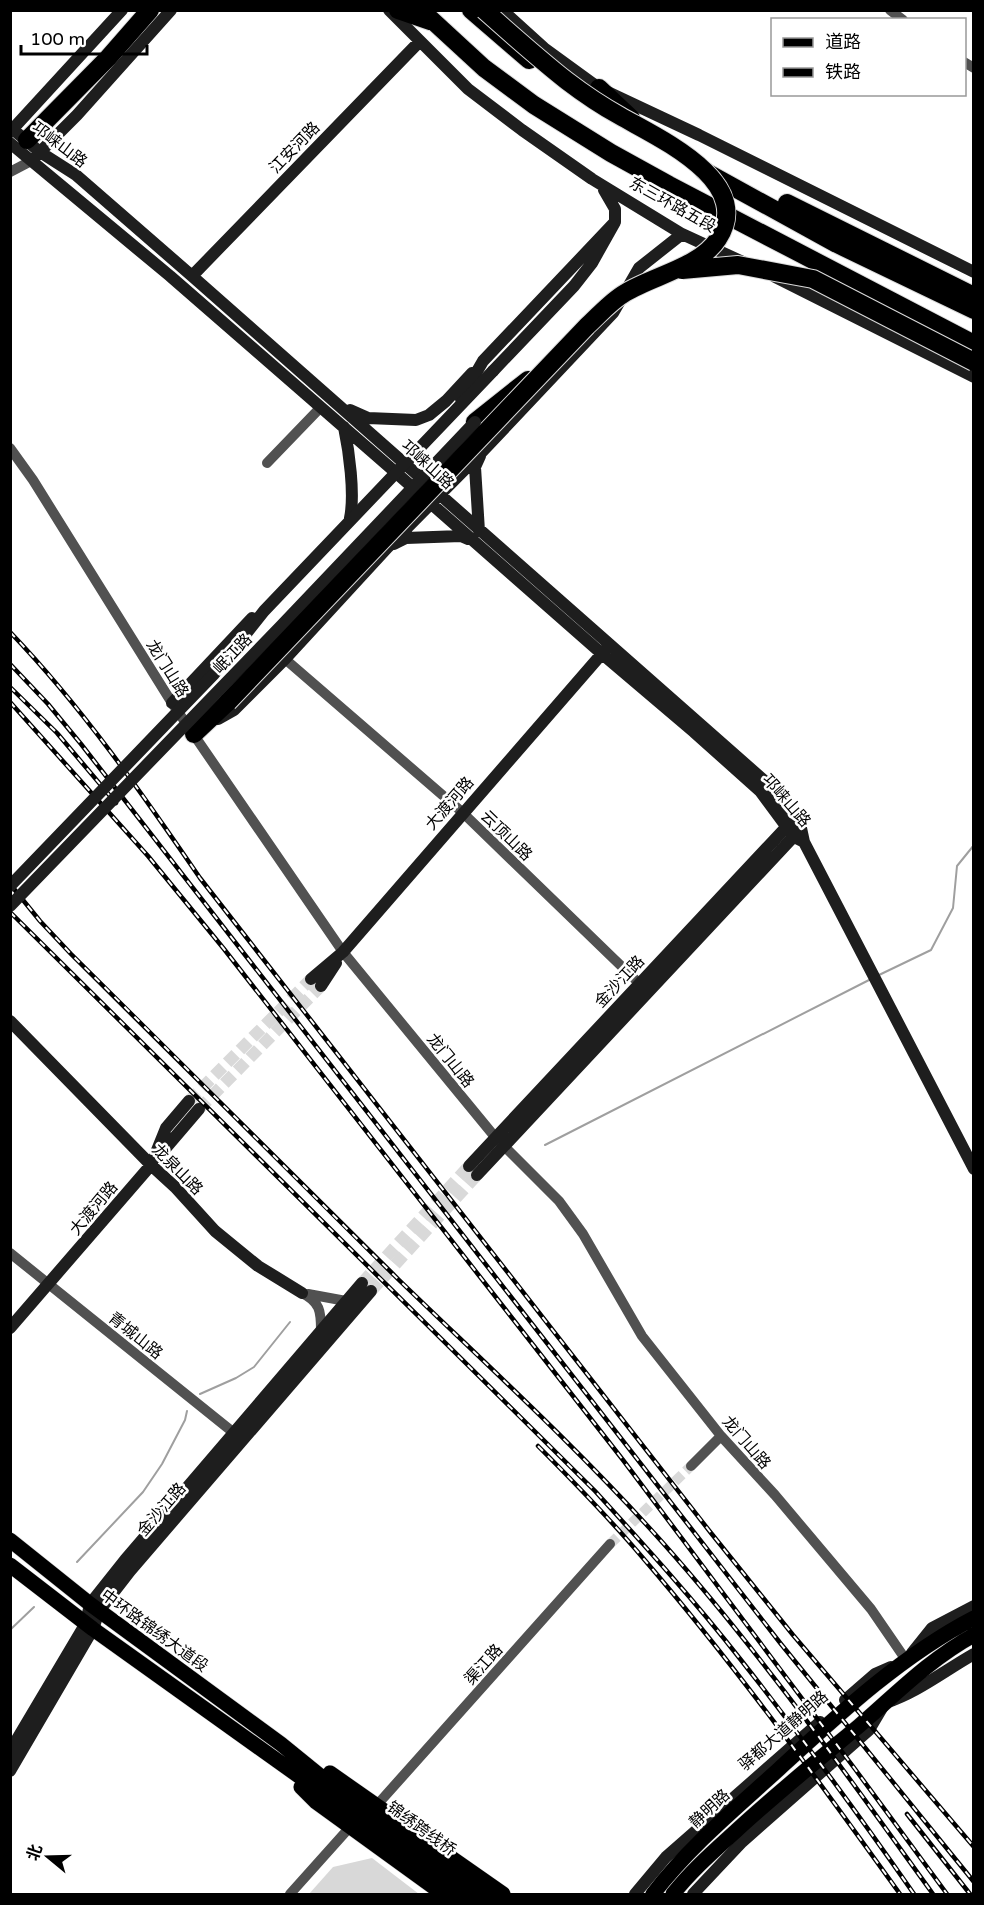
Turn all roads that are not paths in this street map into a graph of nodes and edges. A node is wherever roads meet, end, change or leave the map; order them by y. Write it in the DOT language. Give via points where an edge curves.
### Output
graph roads {
  1 [pos="122,10"];
  2 [pos="150,10"];
  3 [pos="171,10"];
  4 [pos="389,10"];
  5 [pos="398,10"];
  6 [pos="471,10"];
  7 [pos="484,10"];
  8 [pos="502,10"];
  9 [pos="427,16"];
  10 [pos="420,41"];
  11 [pos="599,88"];
  12 [pos="17,140"];
  13 [pos="668,147"];
  14 [pos="31,161"];
  15 [pos="10,172"];
  16 [pos="592,179"];
  17 [pos="615,222"];
  18 [pos="682,234"];
  19 [pos="672,271"];
  20 [pos="974,272"];
  21 [pos="192,276"];
  22 [pos="974,296"];
  23 [pos="974,310"];
  24 [pos="974,344"];
  25 [pos="557,357"];
  26 [pos="483,361"];
  27 [pos="974,362"];
  28 [pos="974,377"];
  29 [pos="337,404"];
  30 [pos="321,407"];
  31 [pos="475,422"];
  32 [pos="344,427"];
  33 [pos="10,448"];
  34 [pos="481,453"];
  35 [pos="267,463"];
  36 [pos="398,466"];
  37 [pos="435,500"];
  38 [pos="350,518"];
  39 [pos="476,536"];
  40 [pos="388,547"];
  41 [pos="605,649"];
  42 [pos="285,659"];
  43 [pos="172,703"];
  44 [pos="194,734"];
  45 [pos="462,812"];
  46 [pos="796,831"];
  47 [pos="10,886"];
  48 [pos="10,906"];
  49 [pos="343,952"];
  50 [pos="316,982"];
  51 [pos="643,987"];
  52 [pos="10,1021"];
  53 [pos="194,1105"];
  54 [pos="499,1142"];
  55 [pos="151,1165"];
  56 [pos="974,1169"];
  57 [pos="473,1171"];
  58 [pos="10,1253"];
  59 [pos="49,1285"];
  60 [pos="302,1293"];
  61 [pos="346,1301"];
  62 [pos="10,1328"];
  63 [pos="321,1330"];
  64 [pos="238,1436"];
  65 [pos="721,1436"];
  66 [pos="691,1467"];
  67 [pos="10,1540"];
  68 [pos="610,1544"];
  69 [pos="10,1565"];
  70 [pos="974,1606"];
  71 [pos="94,1607"];
  72 [pos="974,1617"];
  73 [pos="89,1626"];
  74 [pos="974,1635"];
  75 [pos="974,1654"];
  76 [pos="906,1660"];
  77 [pos="885,1703"];
  78 [pos="281,1744"];
  79 [pos="10,1750"];
  80 [pos="271,1758"];
  81 [pos="10,1771"];
  82 [pos="337,1796"];
  83 [pos="377,1804"];
  84 [pos="350,1827"];
  85 [pos="290,1894"];
  86 [pos="443,1894"];
  87 [pos="464,1894"];
  88 [pos="484,1894"];
  89 [pos="503,1894"];
  90 [pos="635,1894"];
  91 [pos="653,1894"];
  92 [pos="673,1894"];
  93 [pos="693,1894"];
  1 -- 12 [label="street"];
  2 -- 12 [label="highway" via="108,58"];
  3 -- 12 [label="street" via="77,115"];
  4 -- 10 [label="street, 东三环路五段"];
  5 -- 9 [label="highway"];
  6 -- 13 [label="highway" via="579,98 622,126"];
  7 -- 13 [label="highway, bridge" via="568,81"];
  8 -- 11 [label="street" via="544,48"];
  9 -- 24 [label="highway, 东三环路五段" via="484,68 611,153"];
  10 -- 16 [label="street, 东三环路五段" via="468,89"];
  10 -- 21 [label="street, 江安河路"];
  11 -- 13 [label="highway"];
  11 -- 20 [label="street"];
  12 -- 14 [label="street"];
  12 -- 14 [label="street, 邛崃山路"];
  12 -- 21 [label="street, 邛崃山路" via="75,175"];
  13 -- 19 [label="highway, bridge" via="699,164 716,183 726,207 725,224 717,241 695,260"];
  13 -- 22 [label="highway, bridge" via="729,172"];
  13 -- 23 [label="highway" via="837,244"];
  14 -- 15 [label="street"];
  14 -- 30 [label="street, 邛崃山路"];
  16 -- 17 [label="street" via="607,192 615,209"];
  16 -- 18 [label="street, 东三环路五段"];
  17 -- 26 [label="street"];
  17 -- 47 [label="street, 岷江路, bridge" via="574,286 264,611 214,674"];
  18 -- 28 [label="street, 东三环路五段"];
  18 -- 34 [label="street" via="639,268 613,313"];
  19 -- 25 [label="highway, bridge" via="624,294"];
  19 -- 27 [label="highway, bridge" via="738,265 813,279"];
  21 -- 29 [label="street, 邛崃山路"];
  25 -- 31 [label="highway, bridge"];
  25 -- 44 [label="highway, bridge"];
  26 -- 29 [label="street" via="429,415 416,420 369,418"];
  26 -- 36 [label="street" via="465,395"];
  29 -- 36 [label="street, 邛崃山路"];
  30 -- 32 [label="street, 邛崃山路"];
  30 -- 35 [label="street"];
  31 -- 48 [label="street, 岷江路, bridge"];
  32 -- 36 [label="street, 邛崃山路"];
  32 -- 38 [label="street" via="353,503"];
  33 -- 43 [label="street, 龙门山路"];
  34 -- 37 [label="street"];
  34 -- 39 [label="street" via="475,467"];
  36 -- 37 [label="street, 邛崃山路"];
  36 -- 38 [label="street"];
  37 -- 39 [label="street, 邛崃山路"];
  37 -- 40 [label="street"];
  38 -- 43 [label="street"];
  39 -- 40 [label="street" via="406,538"];
  39 -- 41 [label="street, 邛崃山路"];
  40 -- 42 [label="street"];
  41 -- 45 [label="street, 大渡河路"];
  41 -- 46 [label="street, 邛崃山路" via="760,791"];
  42 -- 44 [label="street" via="234,710"];
  42 -- 45 [label="street, 云顶山路"];
  43 -- 44 [label="street, 龙门山路"];
  44 -- 49 [label="street, 龙门山路"];
  45 -- 49 [label="street, 大渡河路"];
  45 -- 51 [label="street, 云顶山路"];
  46 -- 51 [label="street, 金沙江路"];
  46 -- 56 [label="street, 邛崃山路"];
  49 -- 50 [label="street, 大渡河路"];
  49 -- 54 [label="street, 龙门山路"];
  51 -- 54 [label="street, 金沙江路"];
  52 -- 55 [label="street, 龙泉山路"];
  53 -- 55 [label="street, 大渡河路" via="166,1128"];
  54 -- 57 [label="street, 金沙江路"];
  54 -- 65 [label="street, 龙门山路" via="559,1201 583,1234 642,1336"];
  55 -- 59 [label="street, 大渡河路"];
  55 -- 60 [label="street, 龙泉山路" via="215,1231 258,1266"];
  58 -- 59 [label="street, 青城山路"];
  59 -- 62 [label="street, 大渡河路"];
  59 -- 64 [label="street, 青城山路"];
  60 -- 61 [label="street"];
  60 -- 63 [label="street, 龙泉山路" via="315,1301 320,1310"];
  61 -- 63 [label="street, 金沙江路"];
  61 -- 64 [label="street, 金沙江路" via="366,1287"];
  63 -- 64 [label="street, 金沙江路"];
  64 -- 71 [label="street, 金沙江路" via="130,1570"];
  65 -- 66 [label="street"];
  65 -- 76 [label="street, 龙门山路" via="871,1609"];
  67 -- 71 [label="main road, 中环路锦绣大道段"];
  68 -- 83 [label="street, 渠江路"];
  69 -- 73 [label="main road"];
  70 -- 76 [label="street" via="932,1628"];
  71 -- 73 [label="street, 金沙江路"];
  71 -- 78 [label="main road, 中环路锦绣大道段"];
  72 -- 76 [label="main road, 驿都大道静明路"];
  73 -- 79 [label="street, 金沙江路"];
  73 -- 80 [label="main road"];
  73 -- 81 [label="street, 金沙江路"];
  74 -- 77 [label="main road" via="923,1669"];
  75 -- 77 [label="street" via="905,1697"];
  76 -- 90 [label="street, 驿都大道静明路" via="875,1674 850,1695 666,1857"];
  76 -- 91 [label="main road, 静明路" via="716,1825"];
  77 -- 92 [label="main road" via="768,1801 691,1871"];
  77 -- 93 [label="street" via="869,1730 742,1842"];
  78 -- 82 [label="main road"];
  78 -- 83 [label="main road"];
  80 -- 82 [label="main road"];
  80 -- 84 [label="main road" via="316,1802"];
  82 -- 87 [label="main road, 锦绣跨线桥"];
  82 -- 88 [label="main road, 锦绣跨线桥"];
  83 -- 89 [label="main road"];
  84 -- 85 [label="street"];
  84 -- 86 [label="main road"];
}
